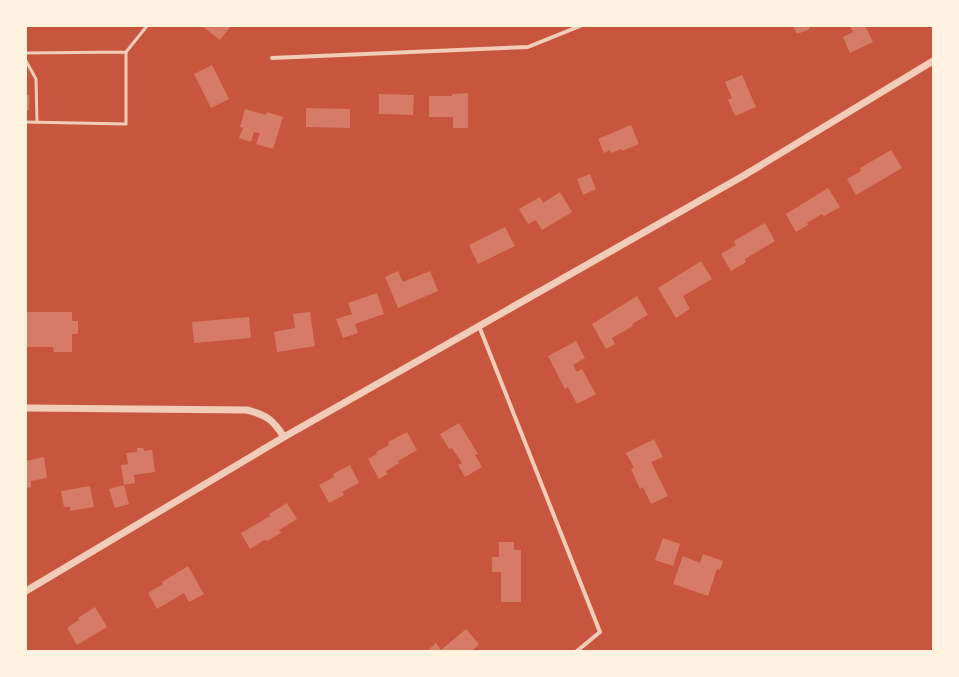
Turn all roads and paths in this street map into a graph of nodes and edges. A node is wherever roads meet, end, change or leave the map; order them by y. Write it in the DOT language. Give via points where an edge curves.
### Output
graph roads {
  1 [pos="147,26"];
  2 [pos="580,26"];
  3 [pos="126,52"];
  4 [pos="26,53"];
  5 [pos="272,58"];
  6 [pos="26,60"];
  7 [pos="933,61"];
  8 [pos="26,122"];
  9 [pos="37,122"];
  10 [pos="479,326"];
  11 [pos="26,408"];
  12 [pos="284,437"];
  13 [pos="26,591"];
  14 [pos="577,651"];
  1 -- 3 [label="lane"];
  2 -- 5 [label="street" via="528,47"];
  3 -- 4 [label="lane"];
  3 -- 9 [label="lane" via="126,124"];
  6 -- 9 [label="lane" via="36,80"];
  7 -- 10 [label="street" via="743,176"];
  8 -- 9 [label="lane"];
  10 -- 12 [label="street"];
  10 -- 14 [label="street" via="600,632"];
  11 -- 12 [label="street" via="247,410 262,414 274,423"];
  12 -- 13 [label="street"];
}
